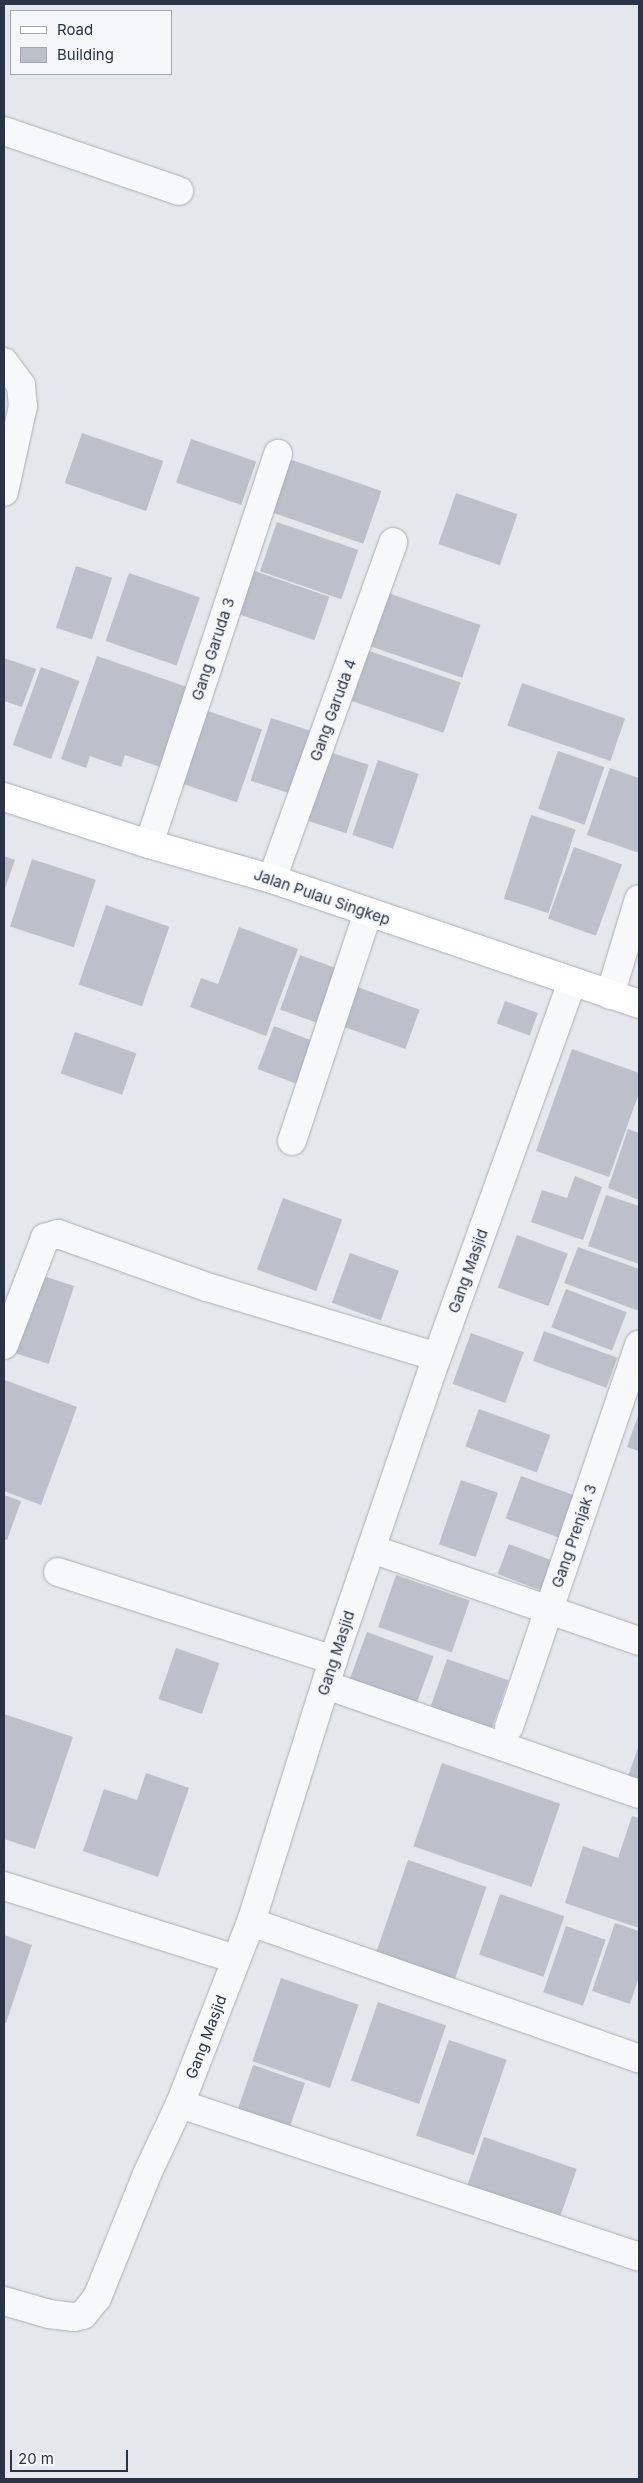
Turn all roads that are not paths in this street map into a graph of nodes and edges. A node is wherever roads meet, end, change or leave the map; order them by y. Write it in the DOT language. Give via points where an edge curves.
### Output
graph roads {
  1 [pos="4,131"];
  2 [pos="179,191"];
  3 [pos="4,362"];
  4 [pos="278,454"];
  5 [pos="4,492"];
  6 [pos="393,542"];
  7 [pos="4,797"];
  8 [pos="149,844"];
  9 [pos="272,879"];
  10 [pos="639,899"];
  11 [pos="368,912"];
  12 [pos="572,984"];
  13 [pos="610,995"];
  14 [pos="639,1004"];
  15 [pos="292,1141"];
  16 [pos="4,1345"];
  17 [pos="639,1346"];
  18 [pos="437,1357"];
  19 [pos="372,1549"];
  20 [pos="58,1572"];
  21 [pos="549,1611"];
  22 [pos="639,1641"];
  23 [pos="329,1672"];
  24 [pos="509,1727"];
  25 [pos="639,1794"];
  26 [pos="4,1886"];
  27 [pos="251,1922"];
  28 [pos="236,1959"];
  29 [pos="639,2059"];
  30 [pos="180,2104"];
  31 [pos="639,2258"];
  32 [pos="4,2301"];
  1 -- 2 [label="street"];
  3 -- 5 [label="street" via="21,385 23,406"];
  4 -- 8 [label="street, Gang Garuda 3"];
  6 -- 9 [label="street, Gang Garuda 4"];
  7 -- 8 [label="street, Jalan Pulau Singkep"];
  8 -- 9 [label="street, Jalan Pulau Singkep"];
  9 -- 11 [label="street, Jalan Pulau Singkep"];
  10 -- 13 [label="street"];
  11 -- 12 [label="street, Jalan Pulau Singkep"];
  11 -- 15 [label="street"];
  12 -- 13 [label="street, Jalan Pulau Singkep"];
  12 -- 18 [label="street, Gang Masjid"];
  13 -- 14 [label="street, Jalan Pulau Singkep"];
  16 -- 18 [label="street" via="45,1238 58,1234 207,1286"];
  17 -- 21 [label="street, Gang Prenjak 3"];
  18 -- 19 [label="street, Gang Masjid"];
  19 -- 21 [label="street"];
  19 -- 23 [label="street, Gang Masjid"];
  20 -- 23 [label="street"];
  21 -- 22 [label="street"];
  21 -- 24 [label="street, Gang Prenjak 3"];
  23 -- 25 [label="street"];
  23 -- 27 [label="street, Gang Masjid"];
  26 -- 28 [label="street"];
  27 -- 28 [label="street, Gang Masjid"];
  27 -- 29 [label="street"];
  28 -- 30 [label="street, Gang Masjid"];
  30 -- 31 [label="street"];
  30 -- 32 [label="street, Gang Masjid" via="147,2174 97,2298 83,2315 62,2317"];
}
